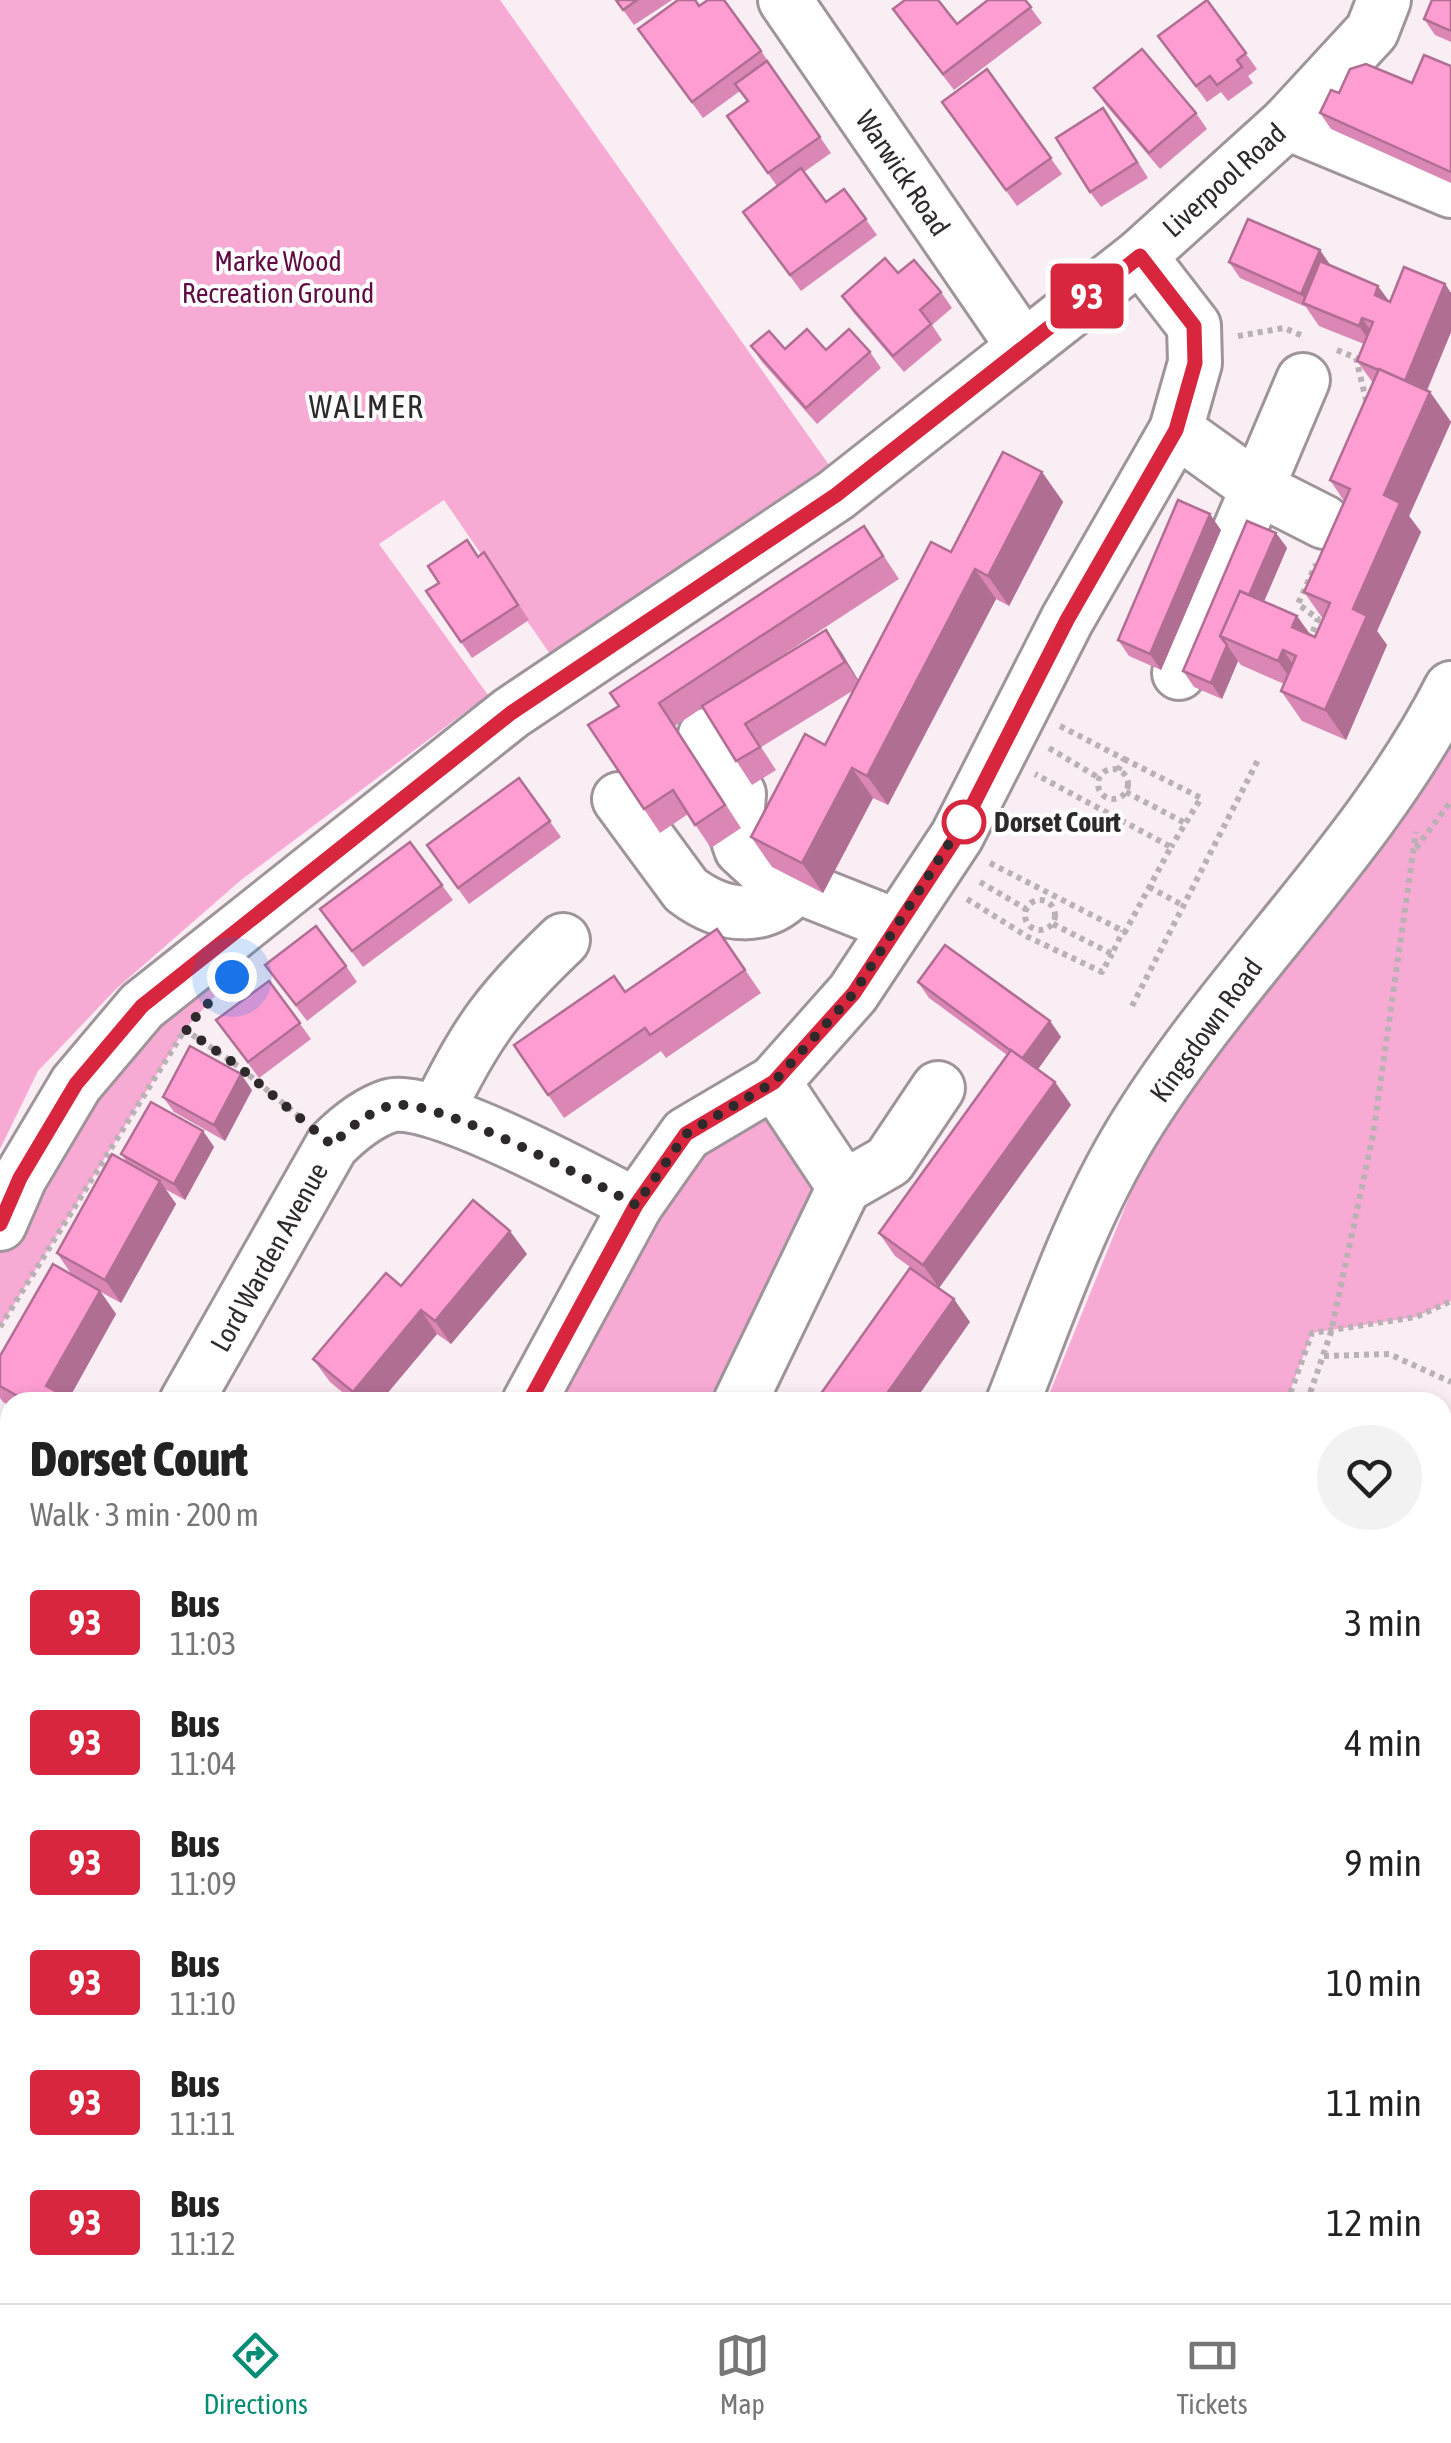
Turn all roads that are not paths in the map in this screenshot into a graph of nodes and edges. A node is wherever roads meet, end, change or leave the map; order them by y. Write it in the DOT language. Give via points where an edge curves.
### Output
graph roads {
  1 [pos="785,0"];
  2 [pos="1384,0"];
  3 [pos="1287,122"];
  4 [pos="1451,191"];
  5 [pos="1140,256"];
  6 [pos="1022,345"];
  7 [pos="1303,380"];
  8 [pos="1176,430"];
  9 [pos="1257,488"];
  10 [pos="1324,522"];
  11 [pos="1179,673"];
  12 [pos="1451,688"];
  13 [pos="705,735"];
  14 [pos="619,799"];
  15 [pos="796,886"];
  16 [pos="897,926"];
  17 [pos="563,940"];
  18 [pos="774,1082"];
  19 [pos="938,1088"];
  20 [pos="438,1111"];
  21 [pos="844,1188"];
  22 [pos="636,1205"];
  23 [pos="0,1224"];
  24 [pos="192,1392"];
  25 [pos="534,1392"];
  26 [pos="745,1392"];
  27 [pos="1017,1392"];
  1 -- 6 [label="street, Warwick Road"];
  2 -- 3 [label="street, Liverpool Road" via="1372,31"];
  3 -- 4 [label="street"];
  3 -- 5 [label="street, Liverpool Road"];
  5 -- 6 [label="street, Liverpool Road"];
  5 -- 8 [label="street" via="1194,326 1195,363"];
  6 -- 23 [label="street, Liverpool Road" via="836,495 511,713 164,1018 76,1084"];
  7 -- 9 [label="street"];
  8 -- 9 [label="street"];
  8 -- 16 [label="street" via="1067,620 1023,751 964,861"];
  9 -- 10 [label="street"];
  9 -- 11 [label="street"];
  12 -- 27 [label="street, Kingsdown Road" via="1400,777 1204,1028 1132,1132 1072,1250"];
  13 -- 15 [label="street" via="739,794 741,848 768,874"];
  14 -- 15 [label="street" via="699,900 768,912"];
  15 -- 16 [label="street"];
  16 -- 18 [label="street" via="854,993"];
  17 -- 20 [label="street" via="505,996 470,1044"];
  18 -- 21 [label="street"];
  18 -- 22 [label="street" via="686,1134"];
  19 -- 21 [label="street" via="889,1161"];
  20 -- 22 [label="street, Lord Warden Avenue"];
  20 -- 24 [label="street, Lord Warden Avenue" via="391,1104 332,1145"];
  21 -- 26 [label="street"];
  22 -- 25 [label="street"];
}
